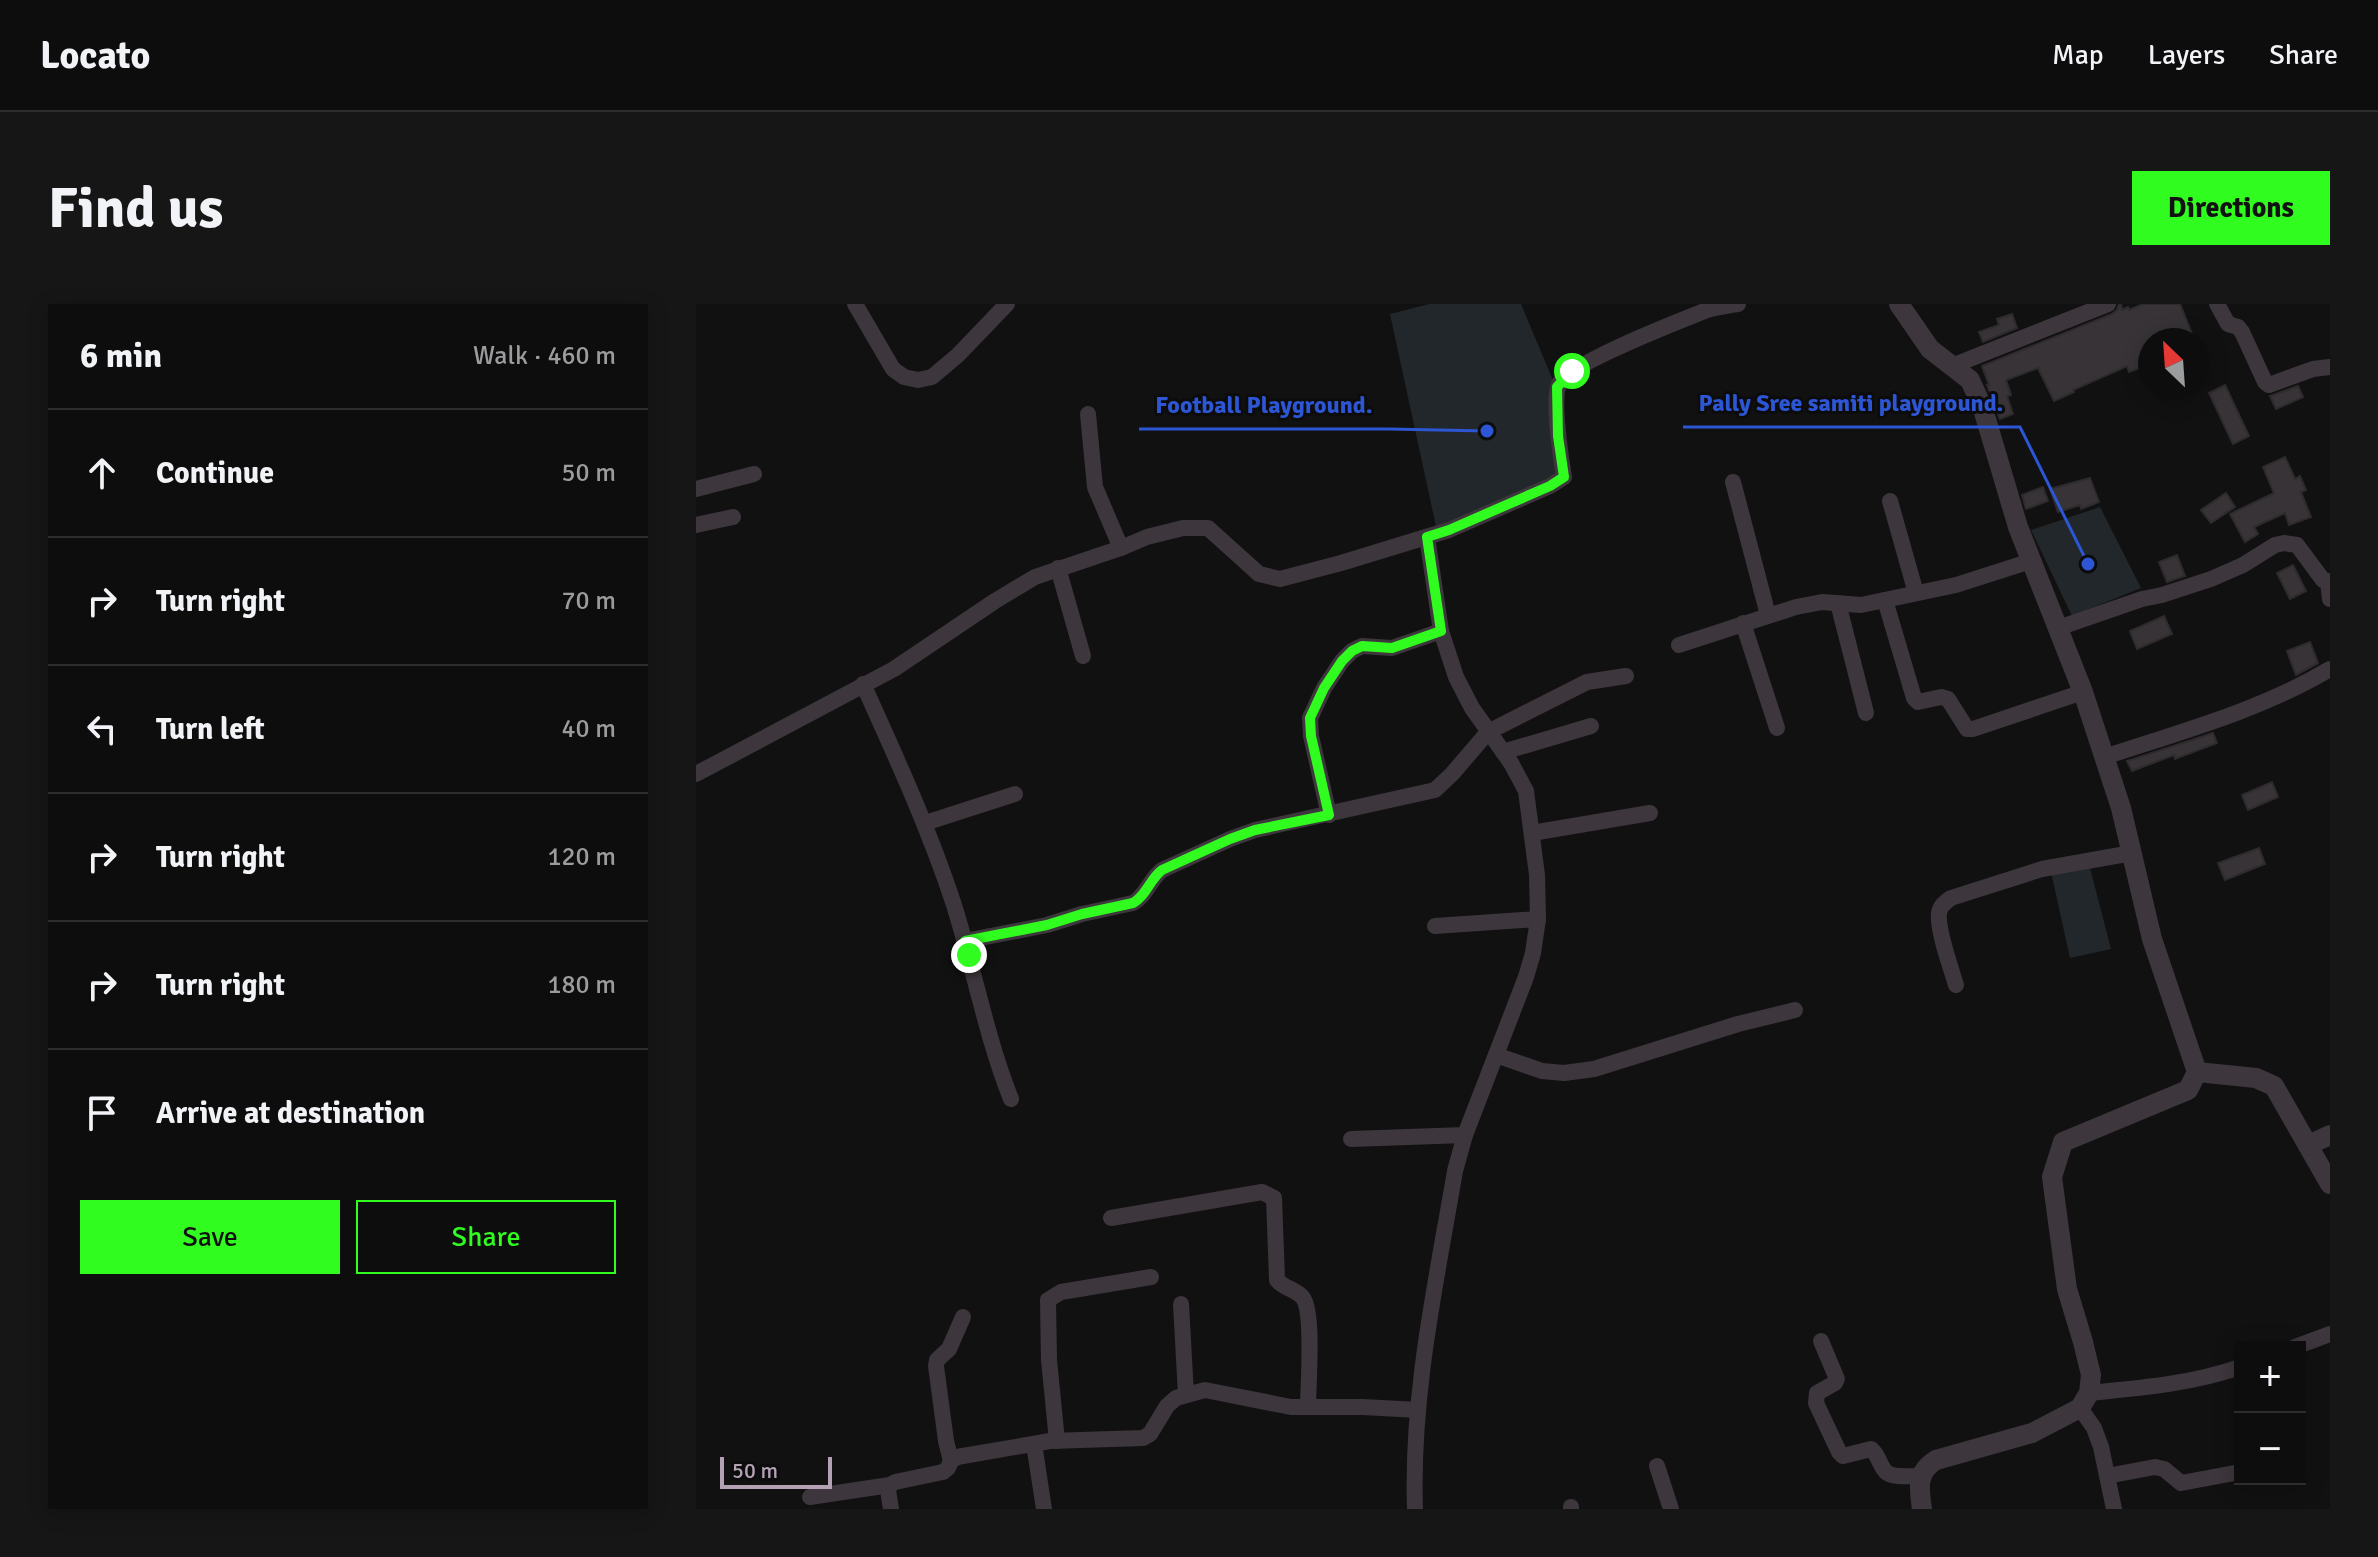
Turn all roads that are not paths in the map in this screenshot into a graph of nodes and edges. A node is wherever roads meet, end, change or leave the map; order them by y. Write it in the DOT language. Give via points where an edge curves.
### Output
graph roads {
  1 [pos="855,304"];
  2 [pos="1007,304"];
  3 [pos="1738,304"];
  4 [pos="1899,304"];
  5 [pos="2108,304"];
  6 [pos="2217,304"];
  7 [pos="1952,366"];
  8 [pos="2330,367"];
  9 [pos="1088,414"];
  10 [pos="754,474"];
  11 [pos="1733,482"];
  12 [pos="696,489"];
  13 [pos="1890,501"];
  14 [pos="733,517"];
  15 [pos="696,525"];
  16 [pos="1427,537"];
  17 [pos="1121,548"];
  18 [pos="2031,561"];
  19 [pos="1058,568"];
  20 [pos="2329,582"];
  21 [pos="1916,593"];
  22 [pos="2330,599"];
  23 [pos="1885,600"];
  24 [pos="1838,603"];
  25 [pos="1768,615"];
  26 [pos="1743,623"];
  27 [pos="2058,628"];
  28 [pos="1441,631"];
  29 [pos="1679,645"];
  30 [pos="1083,656"];
  31 [pos="2330,669"];
  32 [pos="1626,676"];
  33 [pos="863,684"];
  34 [pos="2083,692"];
  35 [pos="1866,713"];
  36 [pos="1591,726"];
  37 [pos="1777,728"];
  38 [pos="1488,732"];
  39 [pos="1503,752"];
  40 [pos="2104,757"];
  41 [pos="696,774"];
  42 [pos="1015,794"];
  43 [pos="1650,813"];
  44 [pos="1329,815"];
  45 [pos="925,823"];
  46 [pos="1532,833"];
  47 [pos="2132,853"];
  48 [pos="1538,919"];
  49 [pos="1435,926"];
  50 [pos="965,941"];
  51 [pos="1956,985"];
  52 [pos="1795,1010"];
  53 [pos="1496,1055"];
  54 [pos="2197,1072"];
  55 [pos="1011,1099"];
  56 [pos="1465,1135"];
  57 [pos="2330,1135"];
  58 [pos="1351,1139"];
  59 [pos="2308,1145"];
  60 [pos="2330,1184"];
  61 [pos="1111,1218"];
  62 [pos="1151,1277"];
  63 [pos="1181,1304"];
  64 [pos="963,1317"];
  65 [pos="2330,1334"];
  66 [pos="1821,1341"];
  67 [pos="2306,1343"];
  68 [pos="2234,1369"];
  69 [pos="1186,1395"];
  70 [pos="2084,1400"];
  71 [pos="1308,1407"];
  72 [pos="1418,1410"];
  73 [pos="1057,1441"];
  74 [pos="1034,1444"];
  75 [pos="951,1461"];
  76 [pos="1657,1466"];
  77 [pos="2234,1473"];
  78 [pos="1920,1476"];
  79 [pos="2107,1476"];
  80 [pos="890,1485"];
  81 [pos="810,1497"];
  82 [pos="891,1509"];
  83 [pos="1044,1509"];
  84 [pos="1415,1509"];
  85 [pos="1671,1509"];
  86 [pos="1922,1509"];
  87 [pos="2114,1509"];
  1 -- 2 [label="street" via="893,369 918,380 932,377"];
  3 -- 16 [label="street" via="1662,328 1572,371 1557,387 1564,477"];
  4 -- 7 [label="street" via="1930,349"];
  5 -- 7 [label="street"];
  6 -- 8 [label="street" via="2225,320 2242,332 2269,385"];
  7 -- 18 [label="street" via="1970,380 1983,409"];
  9 -- 17 [label="street" via="1095,487"];
  10 -- 12 [label="street"];
  11 -- 25 [label="street"];
  13 -- 21 [label="street"];
  14 -- 15 [label="street"];
  16 -- 17 [label="street" via="1280,579 1259,574 1208,528 1183,528"];
  16 -- 28 [label="street"];
  17 -- 19 [label="street"];
  18 -- 21 [label="street"];
  18 -- 27 [label="street"];
  19 -- 30 [label="street"];
  19 -- 33 [label="street" via="1035,577"];
  20 -- 22 [label="street"];
  20 -- 27 [label="street" via="2297,545 2284,543 2211,579"];
  21 -- 23 [label="street"];
  23 -- 24 [label="street"];
  23 -- 34 [label="street" via="1914,698 1948,699 1967,729"];
  24 -- 25 [label="street"];
  24 -- 35 [label="street"];
  25 -- 26 [label="street"];
  26 -- 29 [label="street"];
  26 -- 37 [label="street"];
  27 -- 34 [label="street"];
  28 -- 38 [label="street" via="1456,677"];
  28 -- 44 [label="street" via="1392,648 1362,646 1342,661 1324,688 1310,718"];
  31 -- 40 [label="street" via="2220,718"];
  32 -- 38 [label="street" via="1587,682"];
  33 -- 41 [label="street"];
  33 -- 45 [label="street"];
  34 -- 40 [label="street"];
  36 -- 39 [label="street"];
  38 -- 39 [label="street"];
  38 -- 44 [label="street" via="1435,790"];
  39 -- 46 [label="street" via="1526,791"];
  40 -- 47 [label="street"];
  42 -- 45 [label="street"];
  43 -- 46 [label="street"];
  44 -- 50 [label="street" via="1230,839 1162,870 1133,903"];
  45 -- 50 [label="street"];
  46 -- 48 [label="street"];
  47 -- 51 [label="street" via="2018,875 1942,904 1940,924"];
  47 -- 54 [label="street" via="2152,939"];
  48 -- 49 [label="street"];
  48 -- 53 [label="street" via="1526,977"];
  50 -- 55 [label="street"];
  52 -- 53 [label="street" via="1594,1069 1542,1071"];
  53 -- 56 [label="street"];
  54 -- 59 [label="street" via="2256,1078 2274,1086"];
  54 -- 70 [label="street" via="2188,1090 2063,1142 2052,1177 2067,1289 2091,1375"];
  56 -- 58 [label="street"];
  56 -- 72 [label="street" via="1430,1313"];
  57 -- 59 [label="street"];
  59 -- 60 [label="street"];
  61 -- 71 [label="street" via="1262,1192 1274,1198 1277,1280 1306,1303"];
  62 -- 73 [label="street" via="1061,1292 1048,1300"];
  63 -- 69 [label="street"];
  64 -- 75 [label="street" via="936,1366"];
  65 -- 67 [label="street"];
  66 -- 78 [label="street" via="1837,1379 1817,1393 1816,1403 1839,1452 1843,1456 1871,1449 1886,1472"];
  68 -- 70 [label="street"];
  69 -- 71 [label="street" via="1205,1390"];
  69 -- 73 [label="street" via="1167,1406 1143,1438"];
  70 -- 78 [label="street" via="2032,1433 1936,1460"];
  70 -- 79 [label="street"];
  71 -- 72 [label="street"];
  72 -- 84 [label="street"];
  73 -- 74 [label="street"];
  74 -- 75 [label="street"];
  74 -- 83 [label="street"];
  75 -- 80 [label="street" via="943,1472"];
  76 -- 85 [label="street"];
  77 -- 79 [label="street" via="2181,1483 2155,1467"];
  78 -- 86 [label="street"];
  79 -- 87 [label="street"];
  80 -- 81 [label="street"];
  80 -- 82 [label="street"];
}
